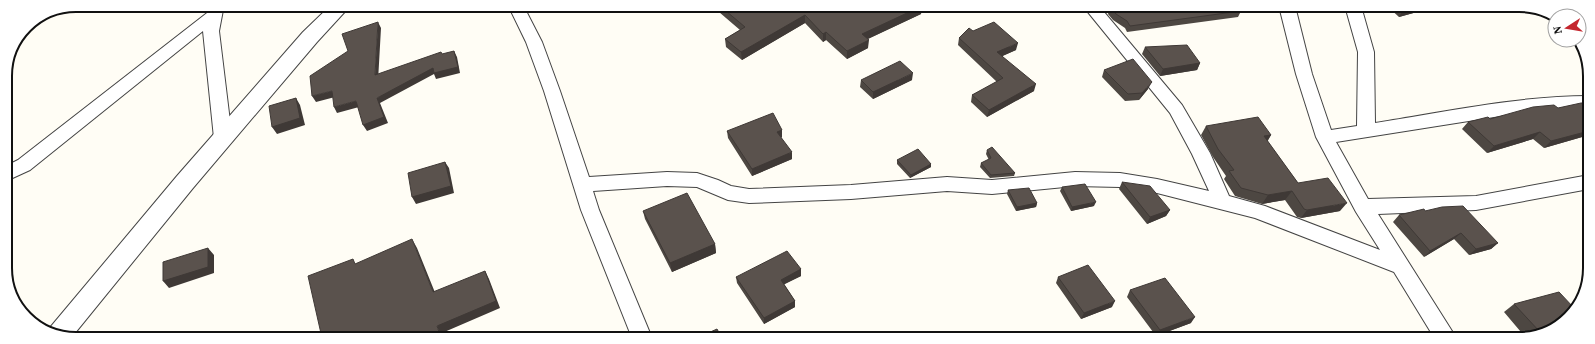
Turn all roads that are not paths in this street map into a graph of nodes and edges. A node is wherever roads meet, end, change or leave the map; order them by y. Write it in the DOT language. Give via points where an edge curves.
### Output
graph roads {
  1 [pos="214,12"];
  2 [pos="216,12"];
  3 [pos="335,12"];
  4 [pos="519,12"];
  5 [pos="1096,12"];
  6 [pos="1288,12"];
  7 [pos="1355,12"];
  8 [pos="1583,102"];
  9 [pos="1366,131"];
  10 [pos="1325,137"];
  11 [pos="223,138"];
  12 [pos="12,171"];
  13 [pos="1583,183"];
  14 [pos="581,185"];
  15 [pos="1223,203"];
  16 [pos="1363,207"];
  17 [pos="1400,266"];
  18 [pos="62,331"];
  19 [pos="640,332"];
  20 [pos="1442,332"];
  1 -- 12 [label="street" via="24,165"];
  2 -- 11 [label="street" via="211,31"];
  3 -- 11 [label="street" via="310,37"];
  4 -- 14 [label="street" via="534,42 552,91"];
  5 -- 15 [label="street" via="1176,109 1201,153"];
  6 -- 10 [label="street" via="1304,74"];
  7 -- 9 [label="street" via="1366,52"];
  8 -- 9 [label="street" via="1513,108"];
  9 -- 10 [label="street"];
  10 -- 16 [label="street"];
  11 -- 18 [label="street"];
  13 -- 16 [label="street" via="1476,203"];
  14 -- 15 [label="street" via="667,179 696,180 728,193 749,196 851,192 897,186 947,184 992,187 1075,179 1120,180 1157,186"];
  14 -- 19 [label="street"];
  15 -- 17 [label="street" via="1258,212"];
  16 -- 17 [label="street"];
  17 -- 20 [label="street"];
}
